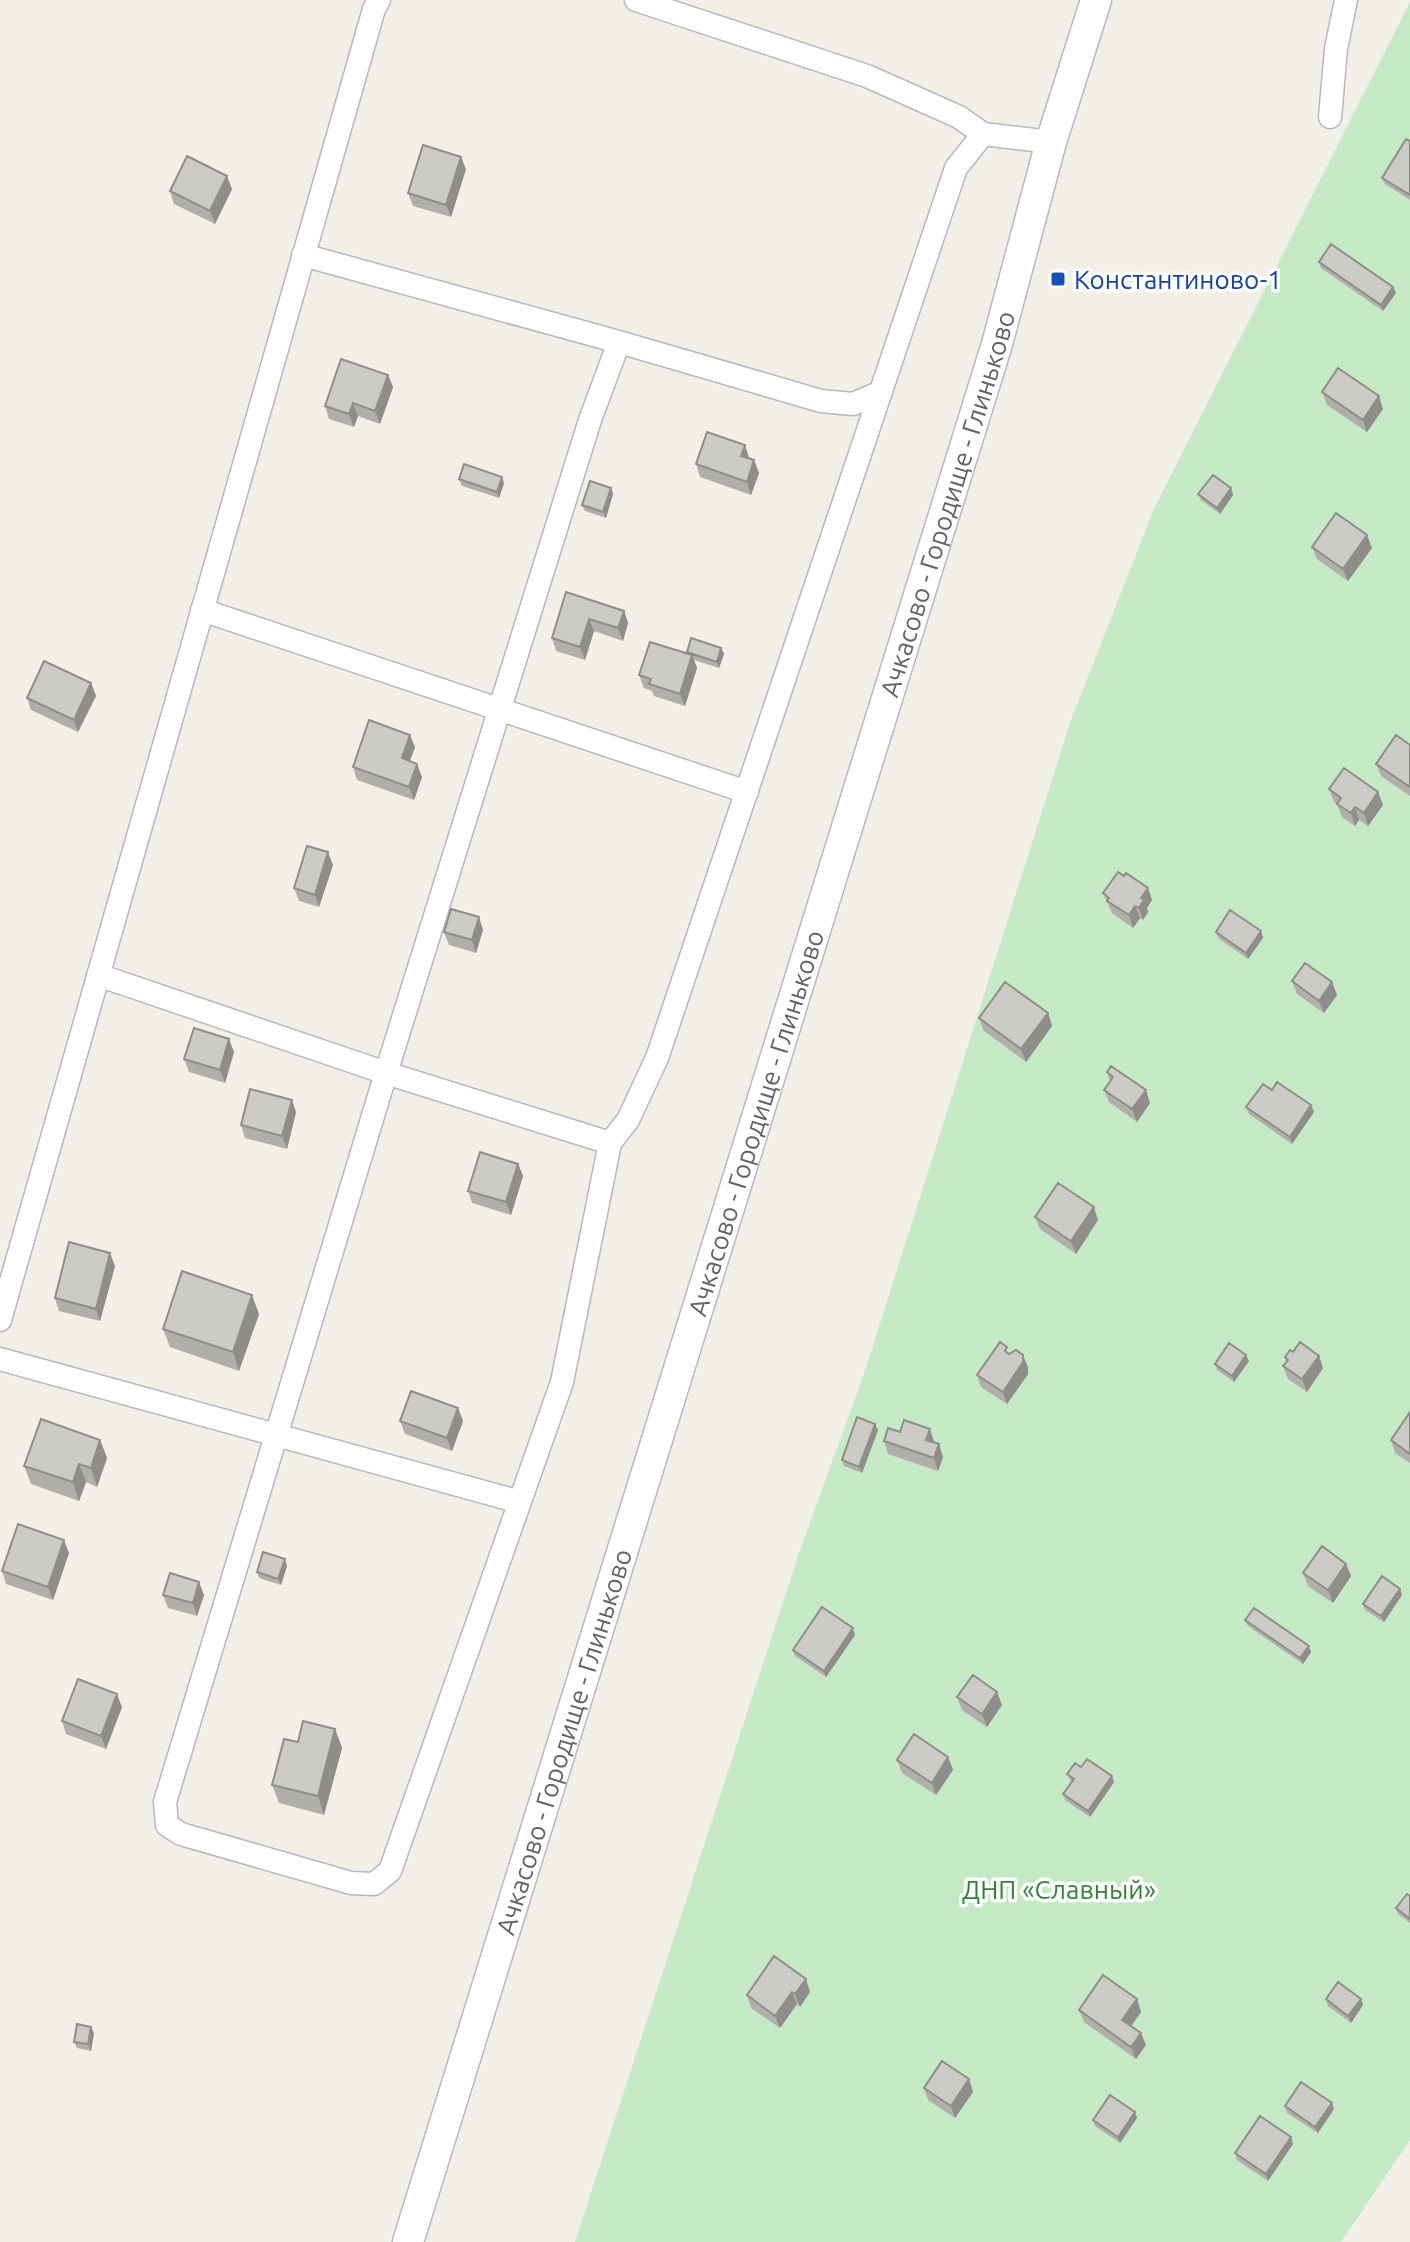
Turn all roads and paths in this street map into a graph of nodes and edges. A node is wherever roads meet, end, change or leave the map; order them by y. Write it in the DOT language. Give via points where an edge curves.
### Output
graph roads {
  1 [pos="379,0"];
  2 [pos="636,0"];
  3 [pos="1096,0"];
  4 [pos="1346,0"];
  5 [pos="1330,117"];
  6 [pos="983,134"];
  7 [pos="1051,142"];
  8 [pos="303,255"];
  9 [pos="619,342"];
  10 [pos="881,392"];
  11 [pos="202,610"];
  12 [pos="499,710"];
  13 [pos="747,792"];
  14 [pos="98,975"];
  15 [pos="386,1073"];
  16 [pos="610,1143"];
  17 [pos="0,1320"];
  18 [pos="0,1359"];
  19 [pos="277,1436"];
  20 [pos="520,1502"];
  21 [pos="408,2242"];
  1 -- 8 [label="street"];
  2 -- 6 [label="street" via="867,76 959,117"];
  3 -- 7 [label="street, Ачкасово - Городище - Глиньково"];
  4 -- 5 [label="street"];
  6 -- 7 [label="street"];
  6 -- 10 [label="street" via="956,168"];
  7 -- 21 [label="street, Ачкасово - Городище - Глиньково" via="992,359"];
  8 -- 9 [label="street"];
  8 -- 11 [label="street"];
  9 -- 10 [label="street" via="821,401 853,404"];
  9 -- 12 [label="street"];
  10 -- 13 [label="street"];
  11 -- 12 [label="street"];
  11 -- 14 [label="street"];
  12 -- 13 [label="street"];
  12 -- 15 [label="street"];
  13 -- 16 [label="street" via="657,1058 628,1120"];
  14 -- 15 [label="street"];
  14 -- 17 [label="street"];
  15 -- 16 [label="street"];
  15 -- 19 [label="street"];
  16 -- 20 [label="street" via="562,1382"];
  18 -- 19 [label="street"];
  19 -- 20 [label="street"];
  19 -- 20 [label="street" via="165,1802 167,1825 181,1834 351,1883 374,1884 390,1871"];
}
